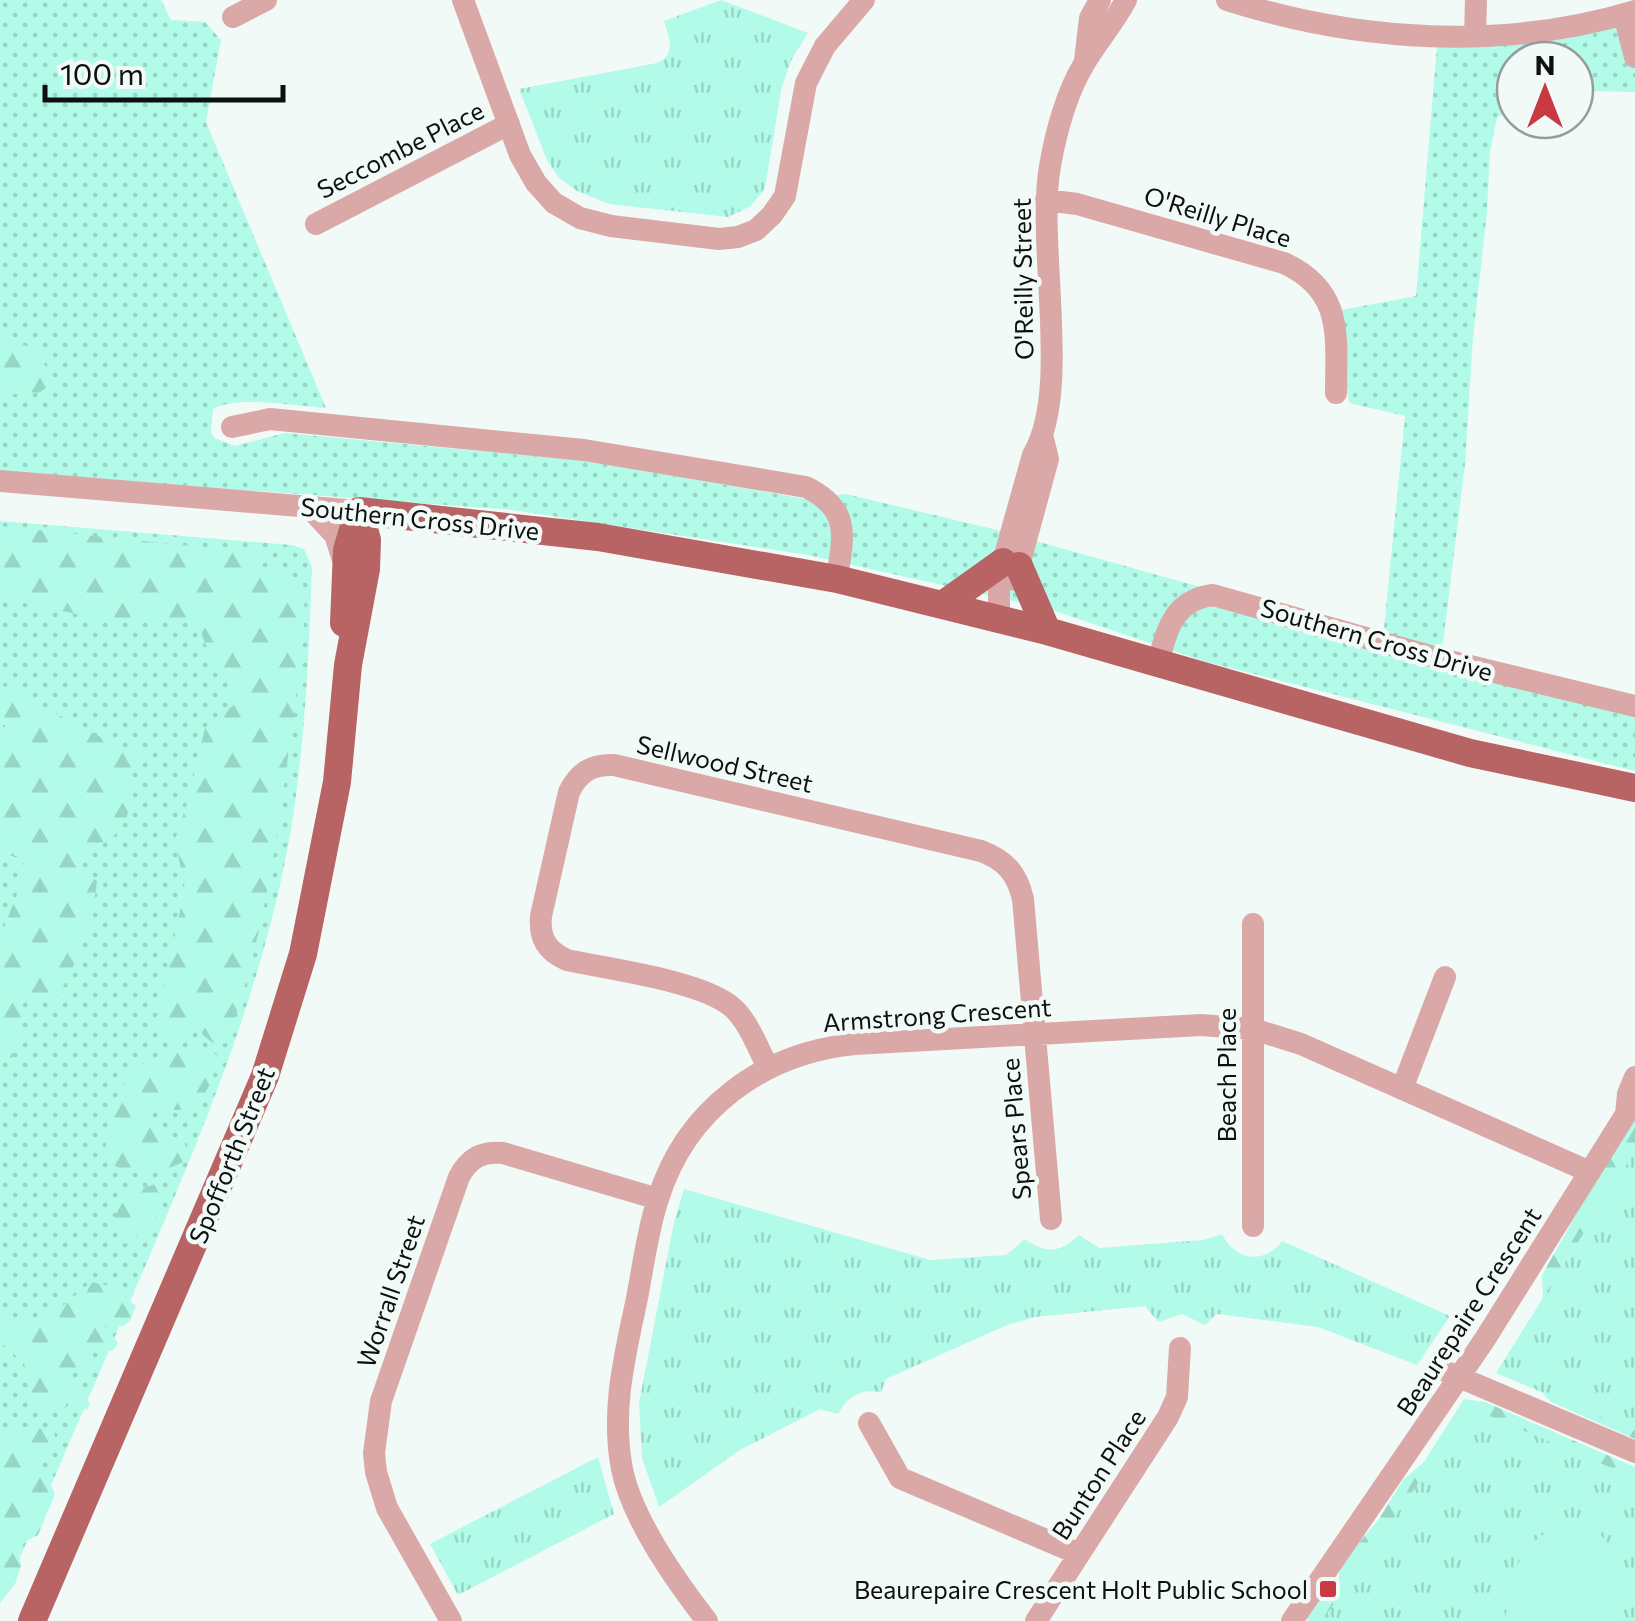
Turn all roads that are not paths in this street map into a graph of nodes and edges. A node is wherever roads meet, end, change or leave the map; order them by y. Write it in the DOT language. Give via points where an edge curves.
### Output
graph roads {
  1 [pos="266,0"];
  2 [pos="463,0"];
  3 [pos="864,0"];
  4 [pos="1100,0"];
  5 [pos="1126,0"];
  6 [pos="1227,0"];
  7 [pos="1476,0"];
  8 [pos="1629,13"];
  9 [pos="232,17"];
  10 [pos="1476,36"];
  11 [pos="1635,56"];
  12 [pos="1084,64"];
  13 [pos="509,124"];
  14 [pos="1046,200"];
  15 [pos="316,224"];
  16 [pos="1336,393"];
  17 [pos="232,427"];
  18 [pos="0,481"];
  19 [pos="310,507"];
  20 [pos="359,511"];
  21 [pos="413,515"];
  22 [pos="1011,564"];
  23 [pos="356,568"];
  24 [pos="837,580"];
  25 [pos="944,604"];
  26 [pos="1000,618"];
  27 [pos="1047,632"];
  28 [pos="1158,664"];
  29 [pos="1635,706"];
  30 [pos="1635,788"];
  31 [pos="1253,924"];
  32 [pos="1445,977"];
  33 [pos="1253,1029"];
  34 [pos="1034,1034"];
  35 [pos="768,1067"];
  36 [pos="1631,1086"];
  37 [pos="1402,1089"];
  38 [pos="1583,1169"];
  39 [pos="658,1199"];
  40 [pos="1050,1219"];
  41 [pos="1253,1226"];
  42 [pos="1180,1348"];
  43 [pos="1453,1374"];
  44 [pos="870,1423"];
  45 [pos="1635,1452"];
  46 [pos="1079,1554"];
  47 [pos="32,1621"];
  48 [pos="450,1621"];
  49 [pos="707,1621"];
  50 [pos="1036,1621"];
  51 [pos="1292,1621"];
  1 -- 9 [label="street"];
  2 -- 13 [label="street"];
  3 -- 13 [label="street" via="825,46 806,83 785,196 756,230 738,237 719,240 580,218 536,183"];
  4 -- 12 [label="street, O'Reilly Street" via="1090,18"];
  5 -- 12 [label="street, O'Reilly Street"];
  6 -- 10 [label="street" via="1331,27"];
  7 -- 10 [label="street"];
  8 -- 10 [label="street"];
  8 -- 11 [label="street"];
  12 -- 14 [label="street, O'Reilly Street" via="1057,135"];
  13 -- 15 [label="street, Seccombe Place"];
  14 -- 16 [label="street, O'Reilly Place" via="1306,274 1333,312"];
  14 -- 22 [label="street, O'Reilly Street" via="1050,379 1042,439 1048,458"];
  17 -- 24 [label="street" via="270,419 374,428 584,450 806,487 839,516"];
  18 -- 19 [label="street, Southern Cross Drive"];
  19 -- 20 [label="street, Southern Cross Drive"];
  19 -- 23 [label="street"];
  20 -- 21 [label="main road, Southern Cross Drive"];
  20 -- 23 [label="main road, Spofforth Street" via="366,534"];
  21 -- 23 [label="main road"];
  21 -- 24 [label="main road, Southern Cross Drive" via="598,537"];
  22 -- 25 [label="main road"];
  22 -- 26 [label="street, O'Reilly Street"];
  22 -- 27 [label="main road"];
  23 -- 47 [label="main road, Spofforth Street" via="337,782 303,954 264,1076"];
  24 -- 25 [label="main road, Southern Cross Drive"];
  25 -- 26 [label="main road, Southern Cross Drive"];
  26 -- 27 [label="main road, Southern Cross Drive"];
  27 -- 28 [label="main road, Southern Cross Drive"];
  28 -- 29 [label="street, Southern Cross Drive" via="1177,610 1213,595"];
  28 -- 30 [label="main road, Southern Cross Drive" via="1470,753"];
  31 -- 33 [label="street, Beach Place"];
  32 -- 37 [label="street"];
  33 -- 34 [label="street, Armstrong Crescent" via="1201,1025"];
  33 -- 37 [label="street, Armstrong Crescent"];
  33 -- 41 [label="street, Beach Place"];
  34 -- 35 [label="street, Armstrong Crescent" via="832,1046"];
  34 -- 35 [label="street, Sellwood Street" via="1023,899 1010,868 997,857 614,765 586,770 575,779 565,810 541,916 544,944 568,960 712,994 734,1008"];
  34 -- 40 [label="street, Spears Place"];
  35 -- 39 [label="street, Armstrong Crescent" via="703,1117 676,1155"];
  36 -- 38 [label="street, Beaurepaire Crescent"];
  37 -- 38 [label="street, Armstrong Crescent"];
  38 -- 43 [label="street, Beaurepaire Crescent"];
  39 -- 48 [label="street, Worrall Street" via="490,1152 466,1164 459,1177 381,1401 374,1453 387,1508"];
  39 -- 49 [label="street, Armstrong Crescent" via="621,1376 618,1441 633,1502"];
  42 -- 46 [label="street, Bunton Place" via="1177,1398 1168,1417"];
  43 -- 45 [label="street"];
  43 -- 51 [label="street, Beaurepaire Crescent"];
  44 -- 46 [label="street" via="900,1478"];
  46 -- 50 [label="street, Bunton Place"];
}
